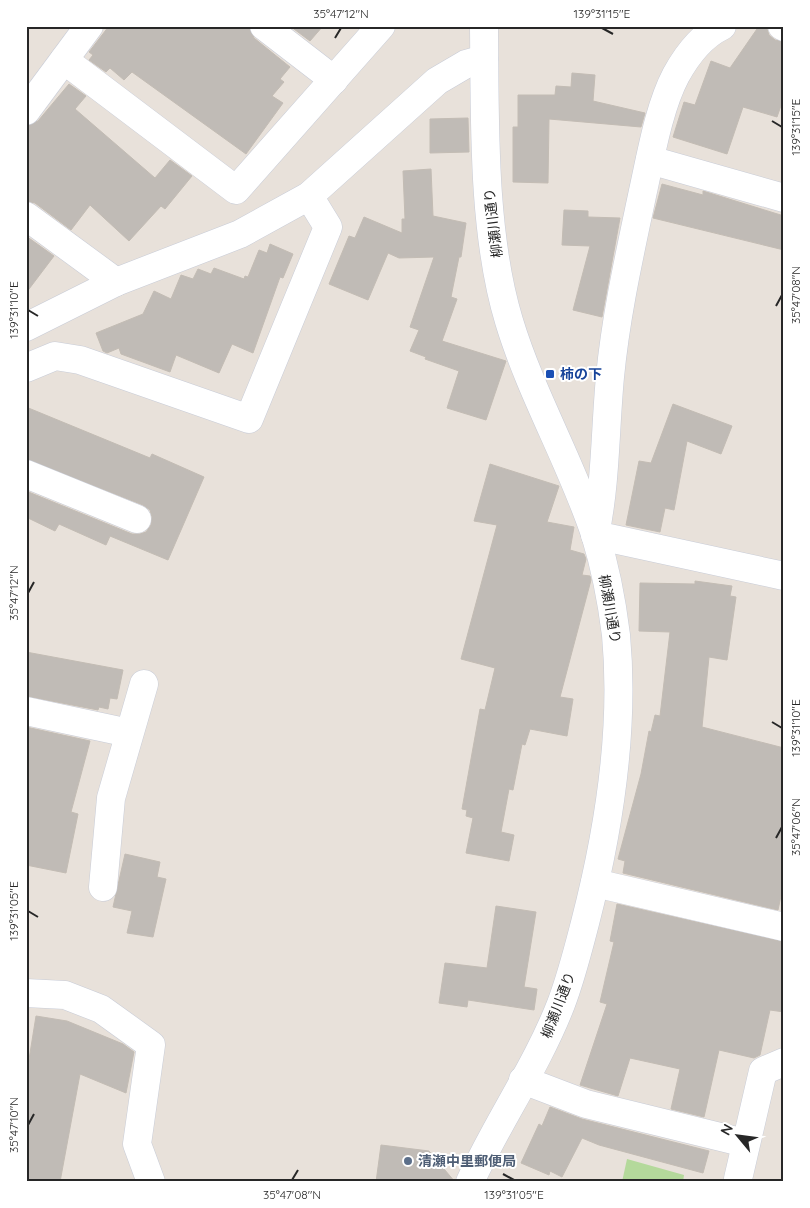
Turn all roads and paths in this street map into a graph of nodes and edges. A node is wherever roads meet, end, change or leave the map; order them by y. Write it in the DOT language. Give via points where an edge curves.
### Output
graph roads {
  1 [pos="89,26"];
  2 [pos="264,26"];
  3 [pos="382,26"];
  4 [pos="484,26"];
  5 [pos="722,26"];
  6 [pos="484,59"];
  7 [pos="64,60"];
  8 [pos="334,80"];
  9 [pos="26,111"];
  10 [pos="650,160"];
  11 [pos="309,196"];
  12 [pos="784,198"];
  13 [pos="26,216"];
  14 [pos="116,282"];
  15 [pos="26,327"];
  16 [pos="26,368"];
  17 [pos="26,474"];
  18 [pos="137,519"];
  19 [pos="595,535"];
  20 [pos="784,576"];
  21 [pos="144,684"];
  22 [pos="26,711"];
  23 [pos="129,733"];
  24 [pos="595,884"];
  25 [pos="103,887"];
  26 [pos="784,927"];
  27 [pos="26,994"];
  28 [pos="784,1062"];
  29 [pos="523,1080"];
  30 [pos="745,1143"];
  31 [pos="738,1179"];
  32 [pos="151,1182"];
  33 [pos="470,1182"];
  1 -- 7 [label="street"];
  2 -- 8 [label="street"];
  3 -- 8 [label="street"];
  4 -- 6 [label="street, 柳瀬川通り"];
  5 -- 10 [label="street" via="709,32 675,76"];
  6 -- 11 [label="street" via="466,64 437,81"];
  6 -- 19 [label="street, 柳瀬川通り" via="488,199 509,320"];
  7 -- 8 [label="street" via="236,190"];
  7 -- 9 [label="street"];
  10 -- 12 [label="street"];
  10 -- 19 [label="street" via="623,286 610,377 602,502"];
  11 -- 14 [label="street" via="240,234"];
  11 -- 16 [label="street" via="328,227 249,419 80,360 55,356"];
  13 -- 14 [label="street"];
  14 -- 15 [label="street"];
  17 -- 18 [label="street"];
  19 -- 20 [label="street"];
  19 -- 24 [label="street, 柳瀬川通り" via="616,633 619,690 616,753"];
  21 -- 23 [label="street"];
  22 -- 23 [label="street"];
  23 -- 25 [label="street" via="111,798"];
  24 -- 26 [label="street"];
  24 -- 29 [label="street, 柳瀬川通り" via="562,1003"];
  27 -- 32 [label="street" via="65,995 101,1009 151,1045 137,1144"];
  28 -- 30 [label="street" via="763,1071"];
  29 -- 30 [label="street" via="586,1104"];
  29 -- 33 [label="street, 柳瀬川通り"];
  30 -- 31 [label="street"];
}
